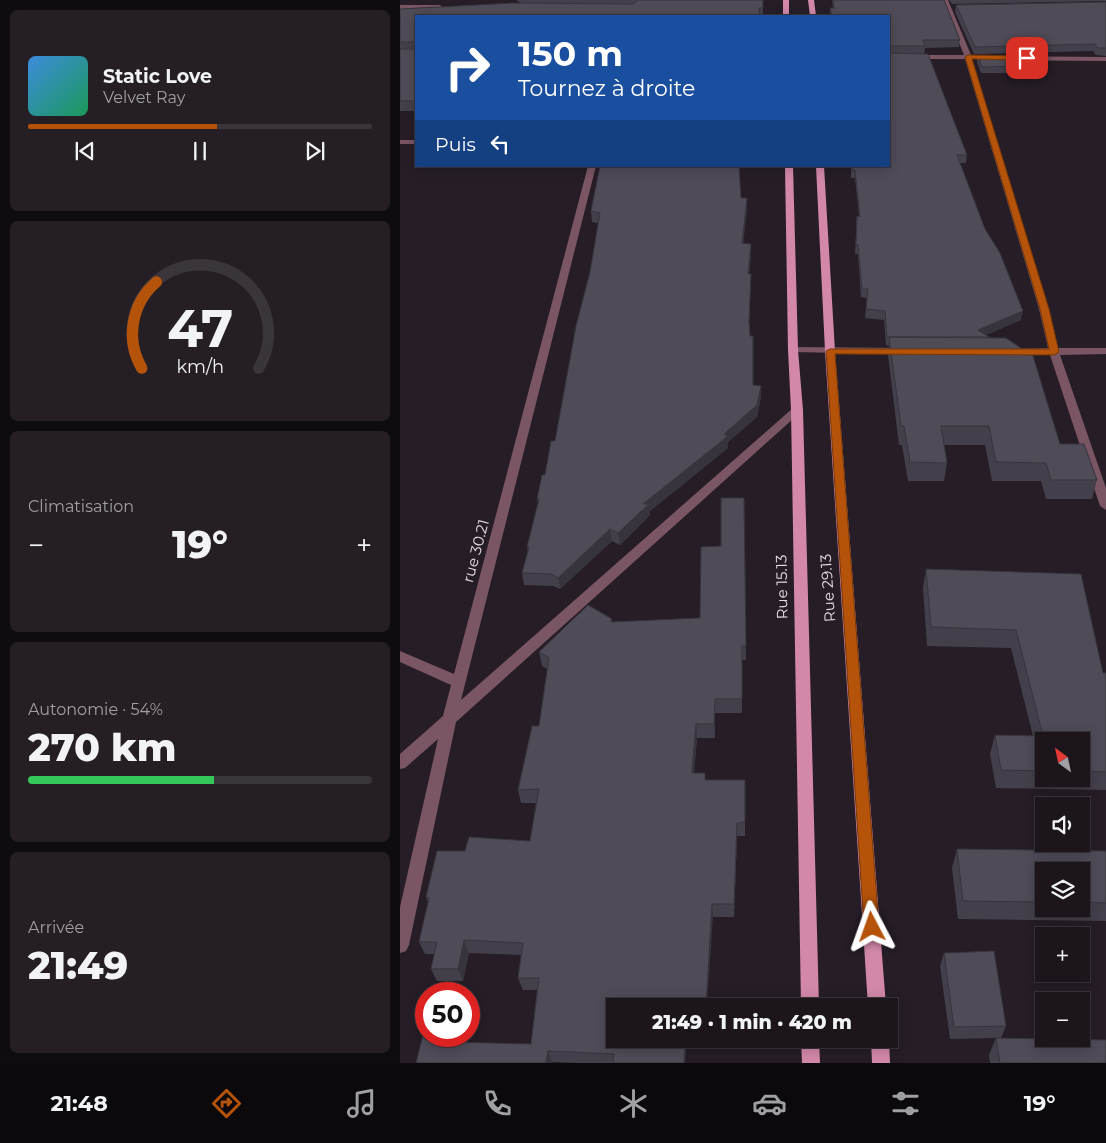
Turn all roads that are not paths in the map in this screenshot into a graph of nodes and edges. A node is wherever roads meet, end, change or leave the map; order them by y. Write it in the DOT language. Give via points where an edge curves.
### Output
graph roads {
  1 [pos="786,0"];
  2 [pos="811,0"];
  3 [pos="946,4"];
  4 [pos="400,7"];
  5 [pos="448,8"];
  6 [pos="958,8"];
  7 [pos="786,15"];
  8 [pos="813,15"];
  9 [pos="968,57"];
  10 [pos="890,58"];
  11 [pos="978,58"];
  12 [pos="988,58"];
  13 [pos="1106,59"];
  14 [pos="400,142"];
  15 [pos="415,142"];
  16 [pos="592,167"];
  17 [pos="789,167"];
  18 [pos="820,167"];
  19 [pos="793,350"];
  20 [pos="830,351"];
  21 [pos="1106,351"];
  22 [pos="918,352"];
  23 [pos="996,352"];
  24 [pos="1054,352"];
  25 [pos="798,410"];
  26 [pos="1106,506"];
  27 [pos="400,656"];
  28 [pos="459,682"];
  29 [pos="449,720"];
  30 [pos="400,763"];
  31 [pos="400,945"];
  32 [pos="810,998"];
  33 [pos="876,998"];
  34 [pos="810,1048"];
  35 [pos="880,1048"];
  36 [pos="811,1063"];
  37 [pos="881,1063"];
  1 -- 7 [label="main road"];
  2 -- 8 [label="main road"];
  3 -- 6 [label="street"];
  3 -- 9 [label="street"];
  4 -- 5 [label="street"];
  9 -- 10 [label="street"];
  9 -- 11 [label="street"];
  9 -- 24 [label="street"];
  12 -- 13 [label="street"];
  14 -- 15 [label="street"];
  16 -- 28 [label="street, rue 30.21"];
  17 -- 19 [label="main road, Rue 15.13"];
  18 -- 20 [label="main road, Rue 29.13"];
  19 -- 20 [label="street"];
  19 -- 25 [label="main road, Rue 15.13"];
  20 -- 22 [label="street"];
  20 -- 33 [label="main road, Rue 29.13"];
  21 -- 24 [label="street"];
  23 -- 24 [label="street"];
  24 -- 26 [label="street"];
  25 -- 29 [label="street"];
  25 -- 32 [label="main road, Rue 15.13"];
  27 -- 28 [label="street"];
  28 -- 29 [label="street, rue 30.21"];
  29 -- 30 [label="street"];
  29 -- 31 [label="street, rue 30.21"];
  34 -- 36 [label="main road"];
  35 -- 37 [label="main road"];
}
